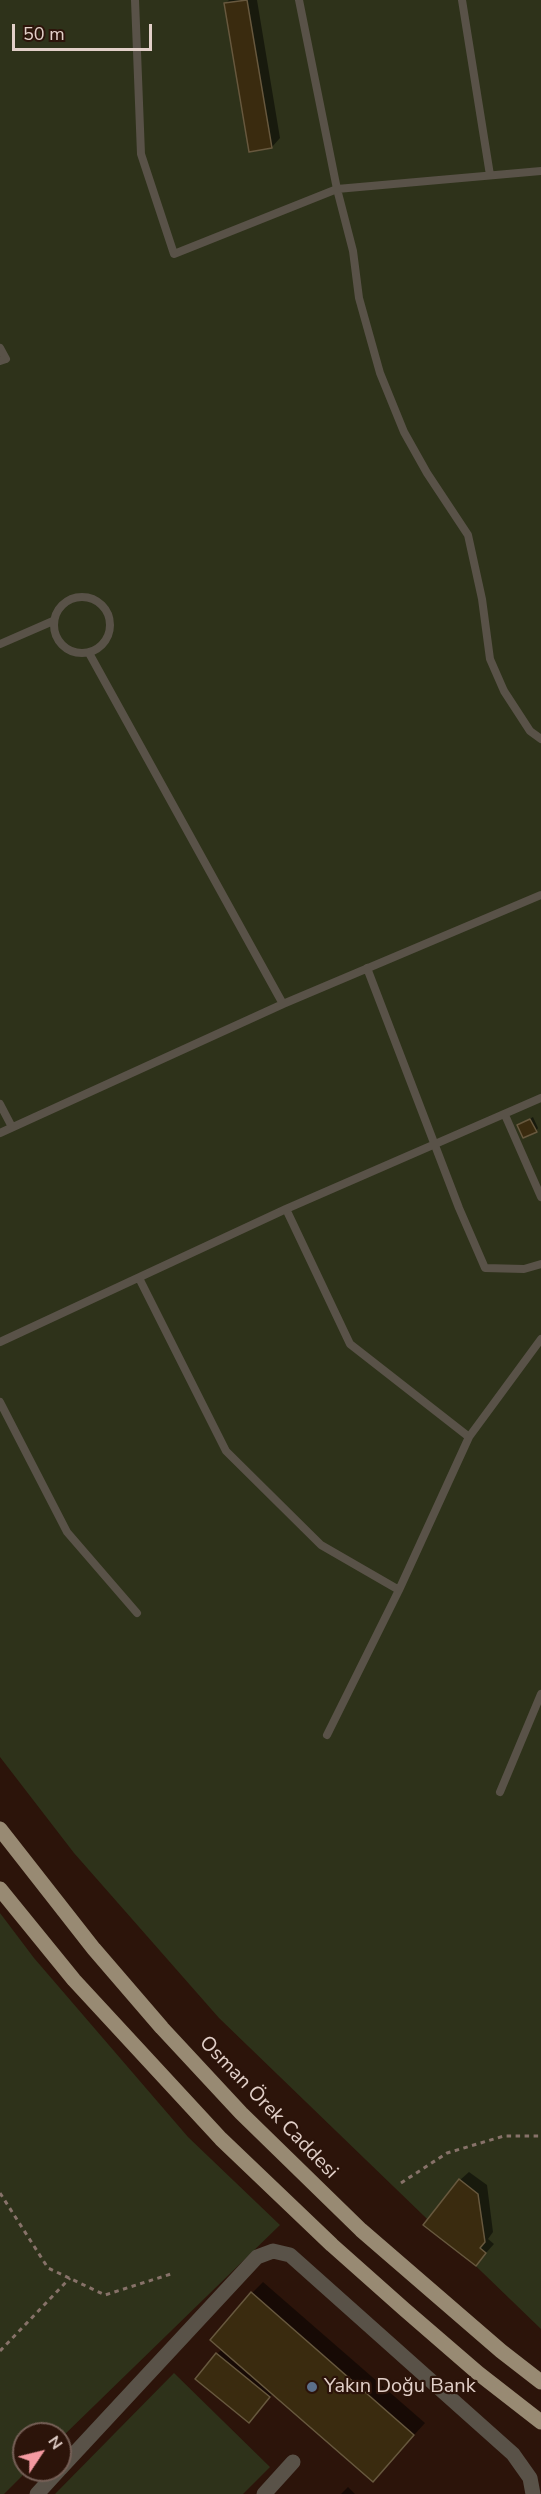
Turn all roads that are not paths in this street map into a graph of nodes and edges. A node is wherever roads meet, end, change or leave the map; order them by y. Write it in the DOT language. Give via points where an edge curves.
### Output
graph roads {
  1 [pos="135,0"];
  2 [pos="299,0"];
  3 [pos="462,0"];
  4 [pos="541,171"];
  5 [pos="490,175"];
  6 [pos="337,189"];
  7 [pos="0,348"];
  8 [pos="0,362"];
  9 [pos="53,621"];
  10 [pos="0,644"];
  11 [pos="89,653"];
  12 [pos="541,740"];
  13 [pos="541,895"];
  14 [pos="367,968"];
  15 [pos="283,1004"];
  16 [pos="541,1098"];
  17 [pos="0,1104"];
  18 [pos="504,1114"];
  19 [pos="12,1127"];
  20 [pos="0,1133"];
  21 [pos="436,1145"];
  22 [pos="541,1197"];
  23 [pos="286,1209"];
  24 [pos="541,1264"];
  25 [pos="139,1278"];
  26 [pos="541,1339"];
  27 [pos="0,1342"];
  28 [pos="0,1402"];
  29 [pos="469,1437"];
  30 [pos="399,1590"];
  31 [pos="137,1613"];
  32 [pos="541,1694"];
  33 [pos="327,1734"];
  34 [pos="500,1792"];
  35 [pos="0,1829"];
  36 [pos="0,1889"];
  37 [pos="541,2382"];
  38 [pos="541,2422"];
  39 [pos="72,2455"];
  40 [pos="293,2462"];
  41 [pos="525,2469"];
  42 [pos="541,2480"];
  43 [pos="48,2482"];
  44 [pos="37,2494"];
  45 [pos="264,2494"];
  46 [pos="533,2494"];
  1 -- 6 [label="lane" via="141,154 174,254"];
  2 -- 6 [label="lane"];
  3 -- 5 [label="lane"];
  4 -- 5 [label="lane"];
  5 -- 6 [label="lane"];
  6 -- 12 [label="lane" via="353,251 359,298 381,373 404,432 468,535 490,659 504,691 530,731"];
  7 -- 8 [label="lane" via="6,359"];
  9 -- 10 [label="lane"];
  9 -- 11 [label="lane" via="63,646 80,654"];
  9 -- 11 [label="lane" via="56,612 70,599 79,596 97,601 109,616 109,634 105,643"];
  11 -- 15 [label="lane"];
  13 -- 14 [label="lane"];
  14 -- 15 [label="lane"];
  14 -- 21 [label="lane"];
  15 -- 19 [label="lane"];
  16 -- 18 [label="lane"];
  17 -- 19 [label="lane"];
  18 -- 21 [label="lane"];
  18 -- 22 [label="lane"];
  19 -- 20 [label="lane"];
  21 -- 23 [label="lane"];
  21 -- 24 [label="lane" via="485,1268 524,1269"];
  23 -- 25 [label="lane"];
  23 -- 29 [label="lane" via="350,1344"];
  25 -- 27 [label="lane"];
  25 -- 30 [label="lane" via="226,1451 321,1545"];
  26 -- 29 [label="lane"];
  28 -- 31 [label="lane" via="67,1532"];
  29 -- 30 [label="lane"];
  30 -- 33 [label="lane"];
  32 -- 34 [label="lane"];
  35 -- 37 [label="main road, Osman Örek Caddesi" via="94,1949 241,2113 361,2230"];
  36 -- 38 [label="main road" via="74,1980 221,2139 404,2309"];
  39 -- 41 [label="street" via="257,2257 273,2251 290,2255 513,2454"];
  40 -- 45 [label="street"];
  41 -- 42 [label="street"];
  41 -- 46 [label="street"];
  43 -- 44 [label="street"];
}
